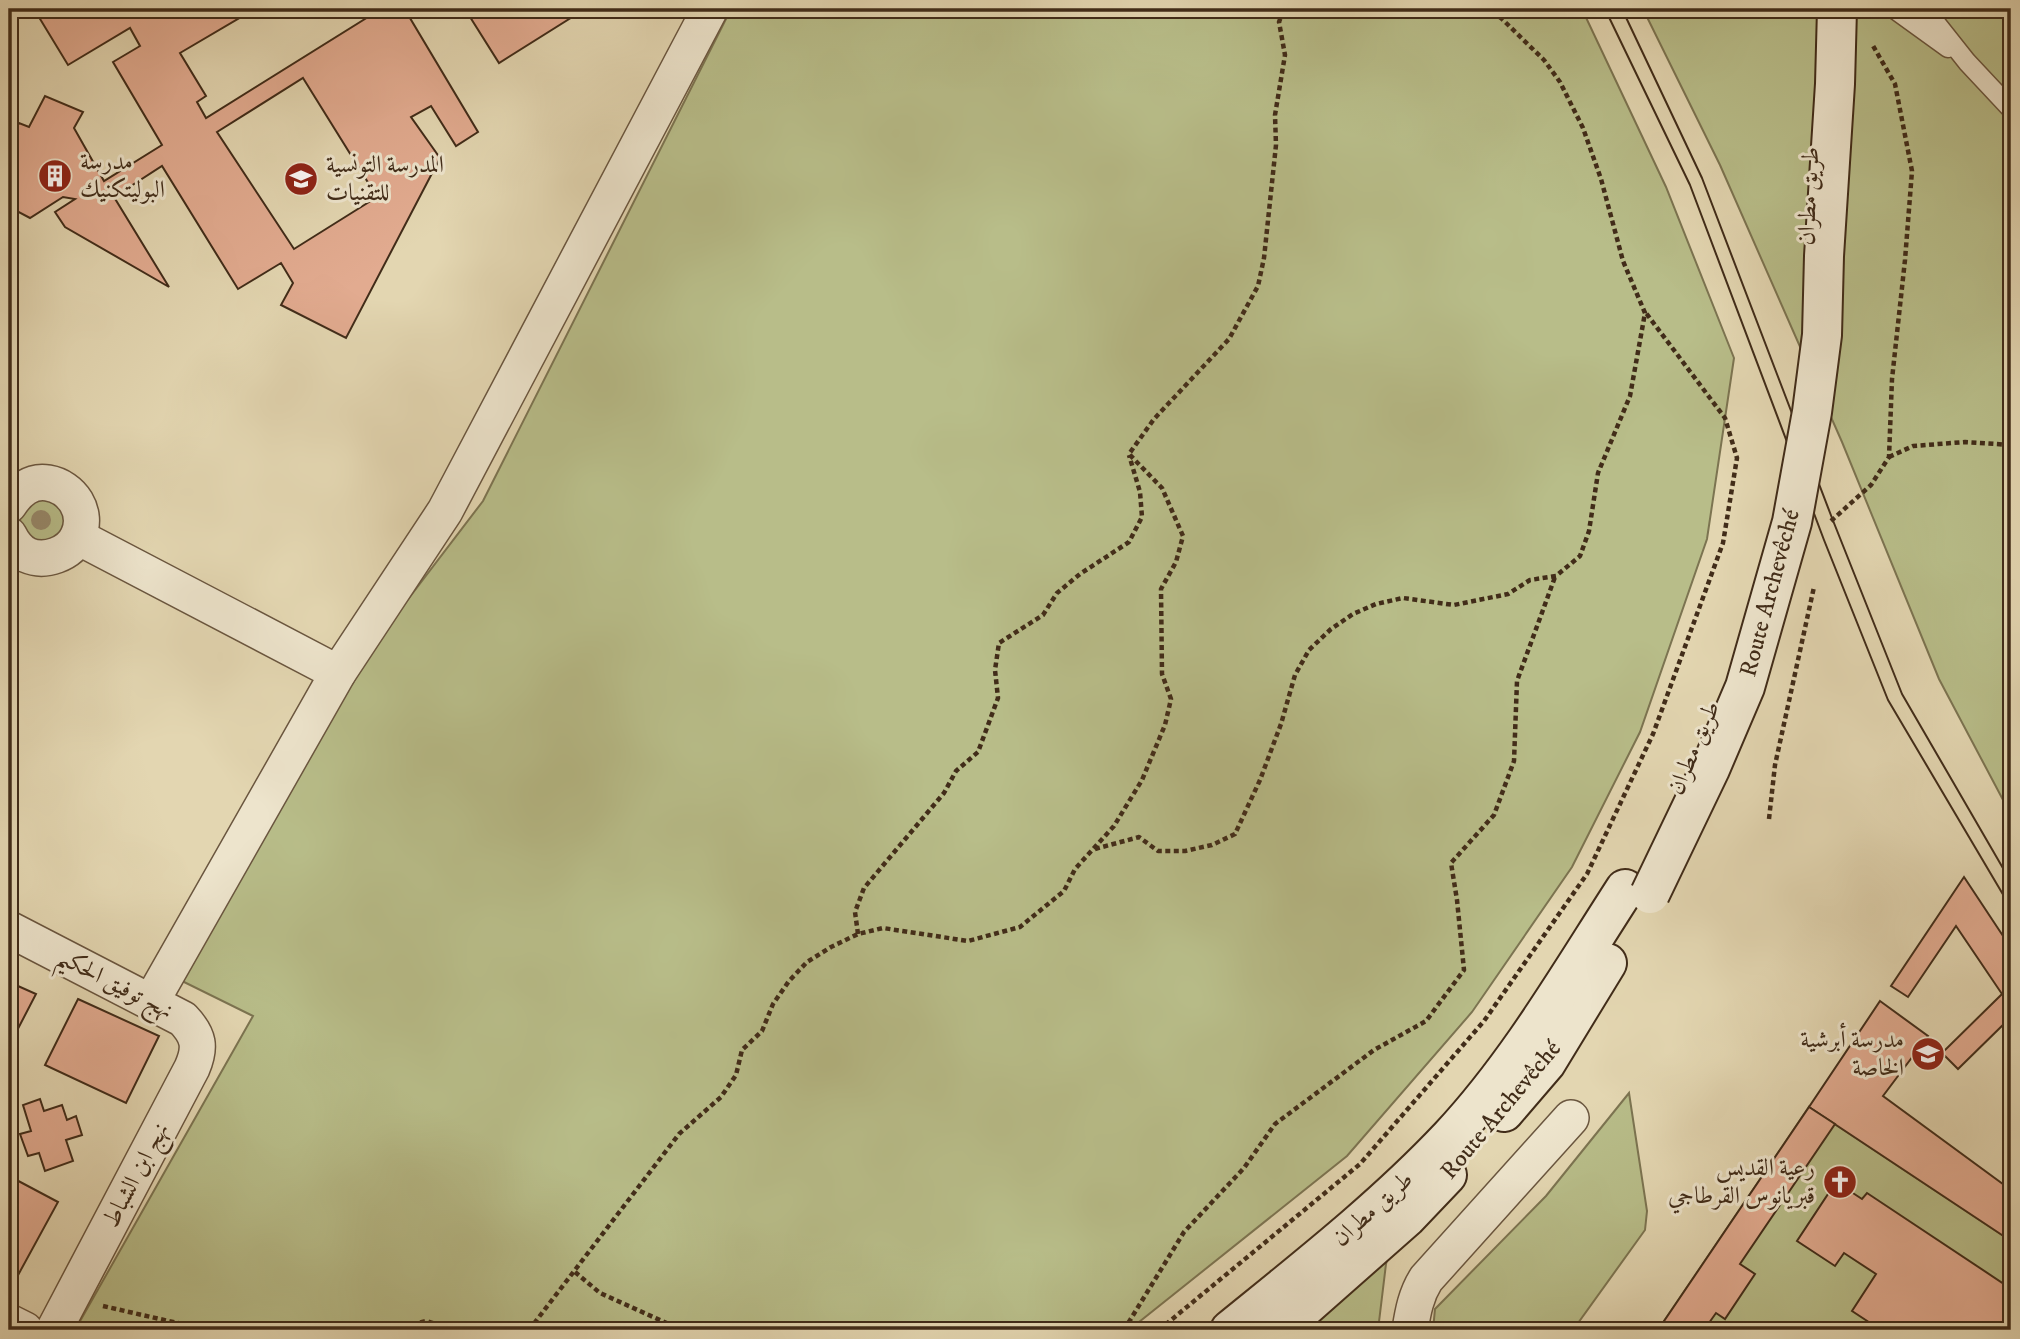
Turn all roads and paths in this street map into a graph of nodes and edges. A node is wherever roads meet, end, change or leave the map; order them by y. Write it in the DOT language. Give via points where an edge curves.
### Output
graph roads {
  1 [pos="710,9"];
  2 [pos="1284,9"];
  3 [pos="1487,9"];
  4 [pos="1818,9"];
  5 [pos="1838,9"];
  6 [pos="1894,9"];
  7 [pos="1925,9"];
  8 [pos="1869,38"];
  9 [pos="1968,62"];
  10 [pos="2011,109"];
  11 [pos="1645,313"];
  12 [pos="2011,445"];
  13 [pos="1129,454"];
  14 [pos="1889,457"];
  15 [pos="9,504"];
  16 [pos="1828,529"];
  17 [pos="9,535"];
  18 [pos="78,537"];
  19 [pos="1556,576"];
  20 [pos="1816,580"];
  21 [pos="338,673"];
  22 [pos="1769,819"];
  23 [pos="1094,850"];
  24 [pos="1637,891"];
  25 [pos="9,929"];
  26 [pos="858,934"];
  27 [pos="151,1002"];
  28 [pos="183,1019"];
  29 [pos="1571,1118"];
  30 [pos="575,1272"];
  31 [pos="72,1295"];
  32 [pos="9,1322"];
  33 [pos="1286,1325"];
  34 [pos="25,1330"];
  35 [pos="54,1330"];
  36 [pos="208,1330"];
  37 [pos="387,1330"];
  38 [pos="457,1330"];
  39 [pos="529,1330"];
  40 [pos="682,1330"];
  41 [pos="1124,1330"];
  42 [pos="1159,1330"];
  43 [pos="1230,1330"];
  44 [pos="1410,1330"];
  1 -- 21 [label="street" via="437,507"];
  2 -- 13 [label="path" via="1279,22 1285,55 1275,115 1265,258 1258,286 1229,340 1154,419"];
  3 -- 11 [label="path" via="1544,60 1560,82 1583,128 1623,261"];
  4 -- 24 [label="street, طريق مطران" via="1806,264 1775,500 1723,678"];
  5 -- 24 [label="street, Route Archevêché, bridge" via="1822,335 1792,522 1745,687 1710,769"];
  6 -- 9 [label="lane"];
  7 -- 9 [label="lane"];
  8 -- 14 [label="path" via="1895,83 1912,171"];
  9 -- 10 [label="lane"];
  11 -- 19 [label="path" via="1630,396 1598,473 1589,531 1580,556"];
  11 -- 42 [label="path" via="1725,418 1737,458 1723,543 1653,734 1587,874 1485,1021 1360,1164"];
  12 -- 14 [label="path" via="1913,446"];
  13 -- 23 [label="path" via="1162,488 1183,536 1176,562 1161,589 1162,674 1171,699 1142,780"];
  13 -- 26 [label="path" via="1142,517 1129,542 1057,593 1044,615 999,643 995,670 998,698 978,752 956,771 944,793 864,888 855,912"];
  14 -- 16 [label="path" via="1871,485 1832,518"];
  15 -- 18 [label="street" via="31,484 60,486 80,507"];
  17 -- 18 [label="street" via="27,555 42,558 56,556"];
  18 -- 21 [label="street"];
  19 -- 23 [label="path" via="1530,580 1508,594 1479,602 1454,606 1403,598 1353,614 1309,650 1295,675 1260,780 1234,834 1185,851 1158,851 1139,837"];
  19 -- 41 [label="path" via="1517,681 1514,761 1494,815 1451,863 1464,970 1426,1021 1374,1050 1275,1124 1244,1168 1184,1232"];
  20 -- 22 [label="path" via="1775,765"];
  21 -- 27 [label="street"];
  23 -- 26 [label="path" via="1075,869 1064,891 1020,927 968,941 883,928"];
  24 -- 33 [label="street, Route Archevêché" via="1546,1063 1407,1217"];
  24 -- 43 [label="street, طريق مطران" via="1511,1063 1451,1136 1386,1200"];
  25 -- 27 [label="street, نهج توفيق الحكيم"];
  26 -- 30 [label="path" via="807,962 789,981 762,1031 742,1049 736,1075 721,1097 679,1134"];
  27 -- 28 [label="street, نهج توفيق الحكيم"];
  28 -- 31 [label="street, نهج ابن الشباط" via="193,1030 198,1054"];
  29 -- 44 [label="street" via="1426,1279 1418,1291"];
  30 -- 39 [label="path"];
  30 -- 40 [label="path" via="600,1293"];
  31 -- 35 [label="street, نهج ابن الشباط"];
  31 -- 36 [label="path"];
  32 -- 34 [label="street"];
  37 -- 38 [label="path" via="426,1321"];
}
